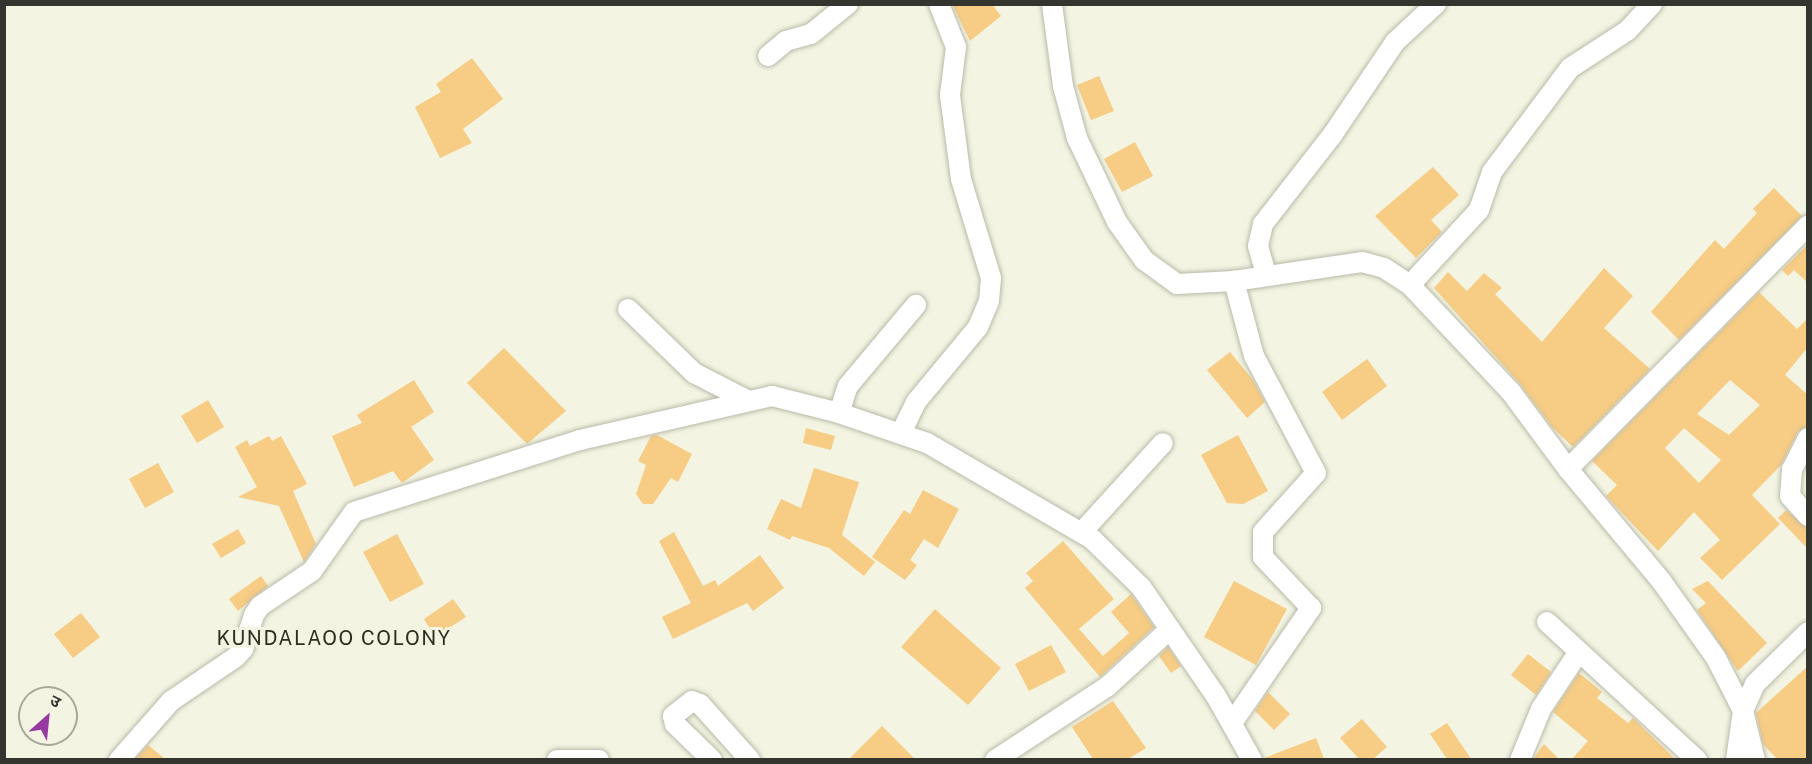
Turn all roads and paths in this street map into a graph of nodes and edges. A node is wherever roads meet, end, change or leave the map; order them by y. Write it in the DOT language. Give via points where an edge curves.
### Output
graph roads {
  1 [pos="848,4"];
  2 [pos="939,4"];
  3 [pos="1052,4"];
  4 [pos="1437,4"];
  5 [pos="1652,4"];
  6 [pos="768,56"];
  7 [pos="1803,238"];
  8 [pos="1266,274"];
  9 [pos="1233,281"];
  10 [pos="1410,285"];
  11 [pos="916,305"];
  12 [pos="628,309"];
  13 [pos="747,400"];
  14 [pos="839,413"];
  15 [pos="901,433"];
  16 [pos="1808,438"];
  17 [pos="1163,443"];
  18 [pos="1568,469"];
  19 [pos="1808,516"];
  20 [pos="1082,532"];
  21 [pos="1547,622"];
  22 [pos="1170,629"];
  23 [pos="1808,632"];
  24 [pos="1578,653"];
  25 [pos="1743,711"];
  26 [pos="1232,723"];
  27 [pos="119,759"];
  28 [pos="557,759"];
  29 [pos="599,759"];
  30 [pos="712,759"];
  31 [pos="750,759"];
  32 [pos="995,759"];
  33 [pos="1252,759"];
  34 [pos="1520,759"];
  35 [pos="1697,759"];
  36 [pos="1736,759"];
  37 [pos="1755,759"];
  1 -- 6 [label="street" via="811,34 786,42"];
  2 -- 15 [label="street" via="956,47 950,95 961,179 991,278 989,301 978,327 916,402"];
  3 -- 9 [label="street" via="1060,68 1077,138 1117,222 1144,260 1166,279 1191,285"];
  4 -- 8 [label="street" via="1395,42 1333,134 1263,224 1258,246"];
  5 -- 10 [label="street" via="1627,31 1570,68 1492,172 1479,210"];
  7 -- 18 [label="street"];
  8 -- 9 [label="street"];
  8 -- 10 [label="street" via="1362,262 1384,268"];
  9 -- 26 [label="street" via="1254,356 1316,472 1263,532 1263,557 1311,608"];
  10 -- 18 [label="street" via="1511,392"];
  11 -- 14 [label="street" via="848,386"];
  12 -- 13 [label="street" via="694,373"];
  13 -- 14 [label="street" via="772,396"];
  13 -- 27 [label="street" via="580,440 354,512 312,571 260,606 243,649 171,700"];
  14 -- 15 [label="street"];
  15 -- 20 [label="street" via="996,480"];
  16 -- 19 [label="street" via="1792,469 1790,496"];
  17 -- 20 [label="street"];
  18 -- 25 [label="street" via="1662,582 1716,658"];
  20 -- 22 [label="street" via="1141,587"];
  21 -- 24 [label="street"];
  22 -- 26 [label="street"];
  22 -- 32 [label="street" via="1108,686"];
  23 -- 25 [label="street" via="1755,684"];
  24 -- 34 [label="street" via="1541,709"];
  24 -- 35 [label="street"];
  25 -- 36 [label="street"];
  25 -- 37 [label="street"];
  26 -- 33 [label="street"];
  28 -- 29 [label="street"];
  30 -- 31 [label="street" via="675,724 673,716 692,701 700,704"];
}
